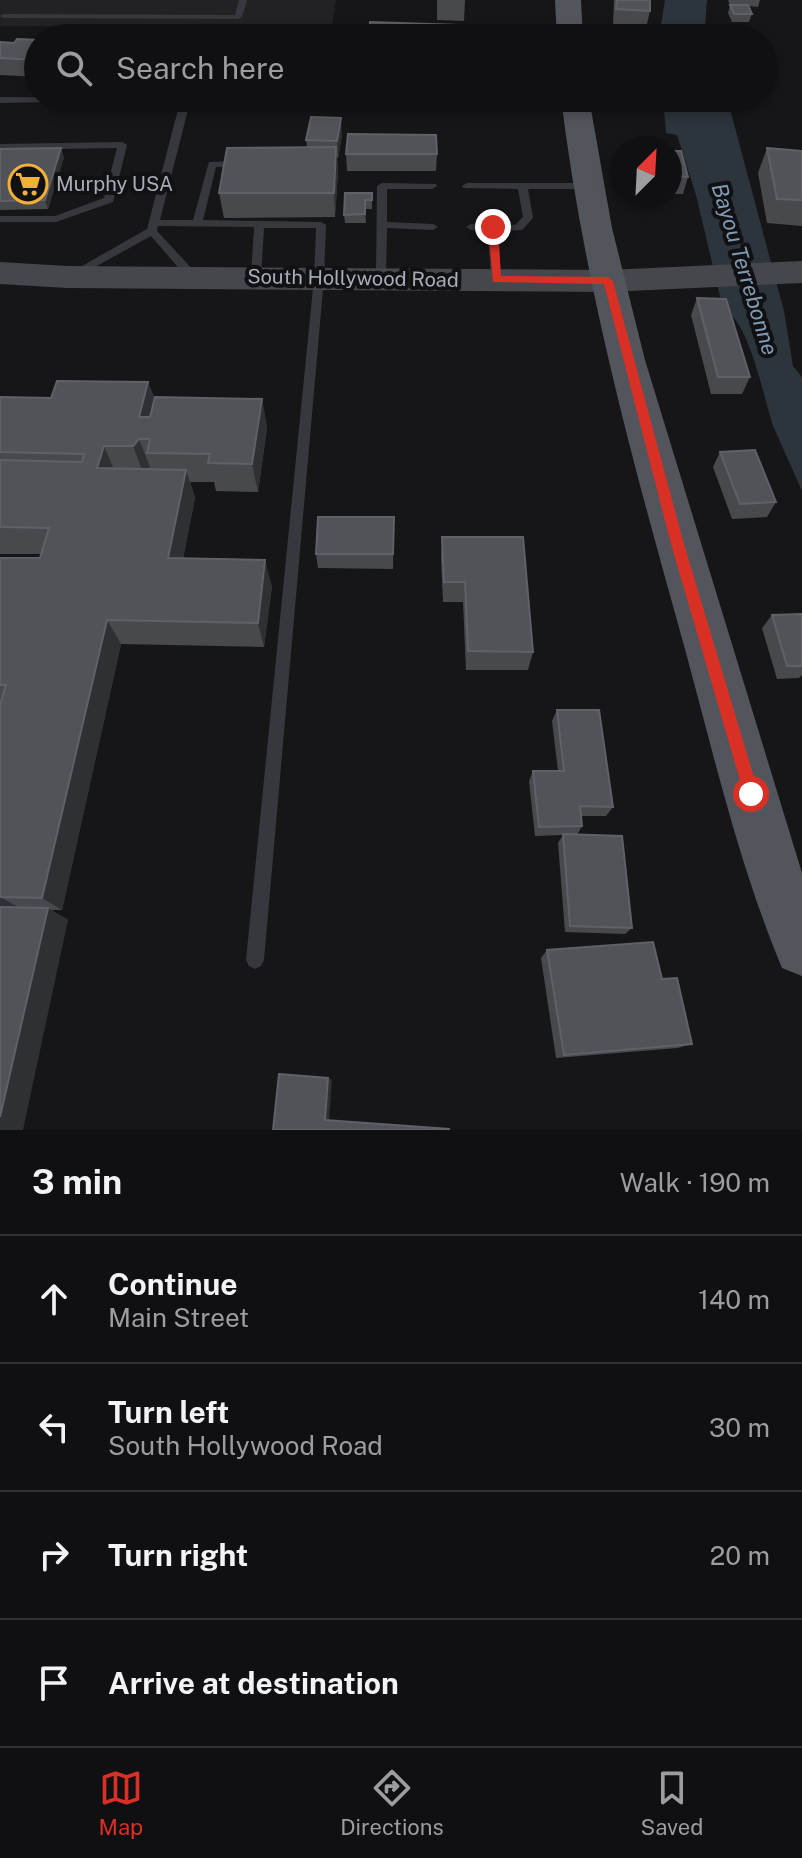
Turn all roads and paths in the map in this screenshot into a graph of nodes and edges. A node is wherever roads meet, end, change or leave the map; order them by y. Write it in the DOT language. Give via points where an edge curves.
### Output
graph roads {
  1 [pos="243,0"];
  2 [pos="568,0"];
  3 [pos="4,14"];
  4 [pos="569,24"];
  5 [pos="24,95"];
  6 [pos="0,97"];
  7 [pos="24,97"];
  8 [pos="182,112"];
  9 [pos="577,112"];
  10 [pos="0,147"];
  11 [pos="258,164"];
  12 [pos="432,186"];
  13 [pos="467,186"];
  14 [pos="522,186"];
  15 [pos="588,186"];
  16 [pos="0,219"];
  17 [pos="197,223"];
  18 [pos="259,225"];
  19 [pos="381,225"];
  20 [pos="153,227"];
  21 [pos="433,227"];
  22 [pos="471,227"];
  23 [pos="493,227"];
  24 [pos="802,272"];
  25 [pos="0,273"];
  26 [pos="607,275"];
  27 [pos="67,277"];
  28 [pos="193,277"];
  29 [pos="256,277"];
  30 [pos="319,278"];
  31 [pos="381,278"];
  32 [pos="496,279"];
  33 [pos="802,948"];
  34 [pos="255,960"];
  1 -- 3 [label="lane" via="238,17"];
  2 -- 4 [label="main road"];
  5 -- 6 [label="lane"];
  6 -- 7 [label="lane"];
  8 -- 20 [label="lane"];
  9 -- 15 [label="main road"];
  10 -- 16 [label="lane" via="122,145 109,200 56,219"];
  11 -- 17 [label="lane" via="212,164"];
  12 -- 19 [label="lane" via="382,186"];
  13 -- 14 [label="lane"];
  14 -- 15 [label="lane"];
  14 -- 23 [label="lane" via="528,218 518,228"];
  15 -- 26 [label="main road"];
  17 -- 18 [label="lane"];
  17 -- 20 [label="lane"];
  18 -- 29 [label="lane"];
  18 -- 30 [label="lane" via="321,225"];
  19 -- 21 [label="lane"];
  19 -- 31 [label="lane"];
  20 -- 27 [label="lane"];
  20 -- 28 [label="lane"];
  22 -- 23 [label="lane"];
  23 -- 32 [label="lane"];
  24 -- 26 [label="main road, South Hollywood Road" via="656,279"];
  25 -- 27 [label="main road, South Hollywood Road"];
  26 -- 32 [label="main road, South Hollywood Road"];
  26 -- 33 [label="main road" via="678,544"];
  27 -- 28 [label="main road, South Hollywood Road"];
  28 -- 29 [label="main road, South Hollywood Road"];
  29 -- 30 [label="main road, South Hollywood Road"];
  30 -- 31 [label="main road, South Hollywood Road"];
  30 -- 34 [label="lane"];
  31 -- 32 [label="main road, South Hollywood Road"];
}
